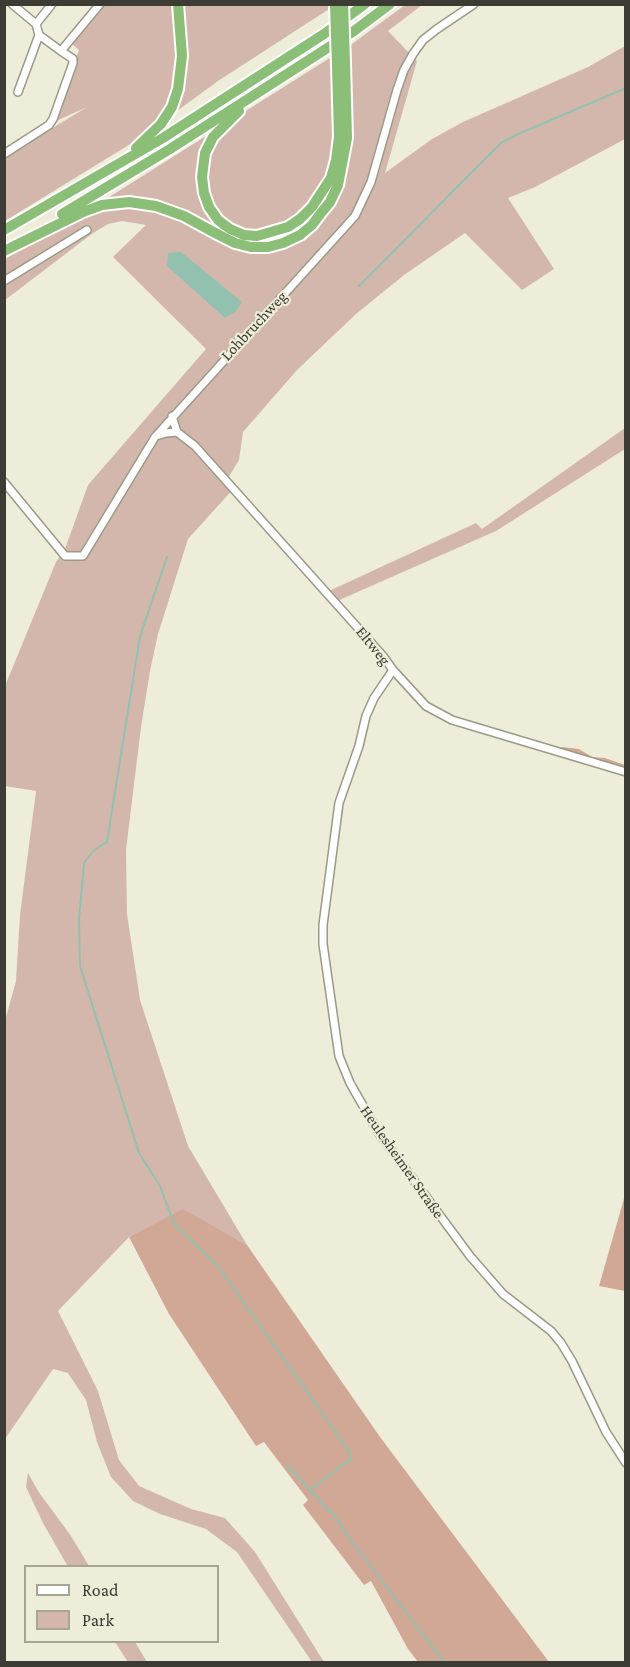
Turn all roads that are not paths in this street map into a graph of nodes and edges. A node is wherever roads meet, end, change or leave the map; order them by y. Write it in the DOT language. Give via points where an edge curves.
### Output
graph roads {
  1 [pos="12,4"];
  2 [pos="52,4"];
  3 [pos="100,4"];
  4 [pos="178,4"];
  5 [pos="335,4"];
  6 [pos="343,4"];
  7 [pos="365,4"];
  8 [pos="390,4"];
  9 [pos="474,4"];
  10 [pos="36,24"];
  11 [pos="39,35"];
  12 [pos="61,51"];
  13 [pos="341,64"];
  14 [pos="264,88"];
  15 [pos="18,92"];
  16 [pos="4,154"];
  17 [pos="89,182"];
  18 [pos="4,230"];
  19 [pos="87,230"];
  20 [pos="4,251"];
  21 [pos="4,281"];
  22 [pos="172,416"];
  23 [pos="177,432"];
  24 [pos="155,437"];
  25 [pos="4,483"];
  26 [pos="393,670"];
  27 [pos="626,772"];
  28 [pos="626,1463"];
  1 -- 10 [label="street"];
  2 -- 10 [label="street"];
  3 -- 12 [label="street"];
  4 -- 17 [label="highway" via="182,56 178,89 171,107 142,143"];
  5 -- 13 [label="highway, bridge"];
  6 -- 13 [label="highway, bridge"];
  7 -- 17 [label="highway" via="163,138"];
  8 -- 14 [label="highway"];
  9 -- 22 [label="street, Lohbruchweg" via="437,28 413,54 397,90 371,182 355,216"];
  10 -- 11 [label="street"];
  11 -- 12 [label="street"];
  11 -- 15 [label="street"];
  12 -- 16 [label="street" via="73,63 55,116 49,125"];
  13 -- 14 [label="highway" via="339,137 330,178 312,207 288,227 257,236 244,235 218,220 209,207 204,194 205,153 213,137"];
  13 -- 20 [label="highway" via="347,138 338,185 330,202 300,235 268,247 250,247 184,216 129,202 83,212"];
  14 -- 20 [label="highway"];
  17 -- 18 [label="highway"];
  19 -- 21 [label="street"];
  22 -- 23 [label="street"];
  22 -- 24 [label="street, Lohbruchweg"];
  23 -- 24 [label="street"];
  23 -- 26 [label="street, Eltweg" via="195,446"];
  24 -- 25 [label="street, Lohbruchweg" via="83,556 65,556"];
  26 -- 27 [label="street, Eltweg" via="426,706 452,720"];
  26 -- 28 [label="street, Heulesheimer Straße" via="366,716 339,803 322,944 339,1056 378,1132 470,1256 503,1294 561,1343"];
}
